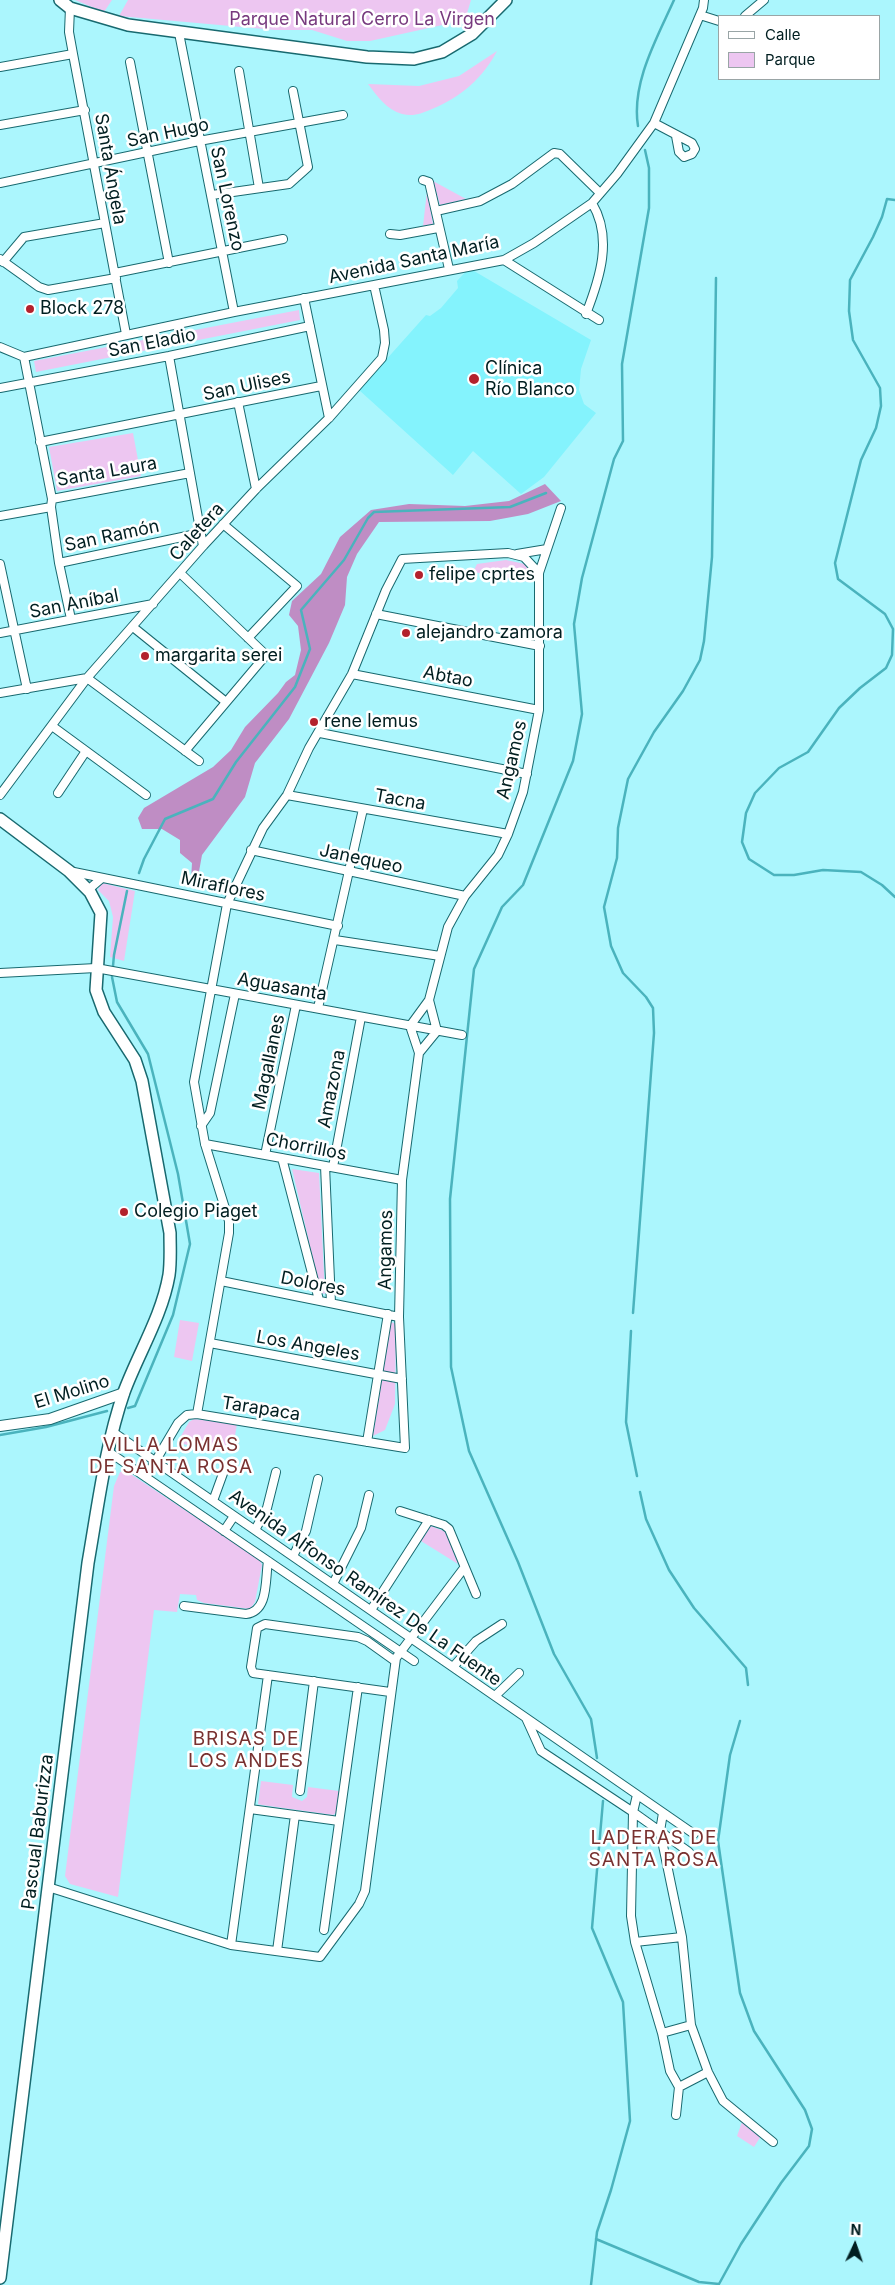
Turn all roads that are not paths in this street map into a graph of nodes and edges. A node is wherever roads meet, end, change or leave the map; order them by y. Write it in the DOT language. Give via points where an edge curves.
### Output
graph roads {
  1 [pos="60,0"];
  2 [pos="506,0"];
  3 [pos="704,0"];
  4 [pos="764,0"];
  5 [pos="70,8"];
  6 [pos="700,15"];
  7 [pos="746,15"];
  8 [pos="718,21"];
  9 [pos="179,33"];
  10 [pos="73,54"];
  11 [pos="130,62"];
  12 [pos="0,67"];
  13 [pos="239,71"];
  14 [pos="293,91"];
  15 [pos="84,110"];
  16 [pos="343,115"];
  17 [pos="299,122"];
  18 [pos="654,123"];
  19 [pos="0,125"];
  20 [pos="249,132"];
  21 [pos="676,136"];
  22 [pos="199,142"];
  23 [pos="146,154"];
  24 [pos="94,164"];
  25 [pos="423,180"];
  26 [pos="0,183"];
  27 [pos="259,188"];
  28 [pos="600,193"];
  29 [pos="212,195"];
  30 [pos="592,204"];
  31 [pos="436,211"];
  32 [pos="105,223"];
  33 [pos="438,228"];
  34 [pos="390,234"];
  35 [pos="283,239"];
  36 [pos="223,252"];
  37 [pos="504,260"];
  38 [pos="2,261"];
  39 [pos="169,263"];
  40 [pos="449,269"];
  41 [pos="115,275"];
  42 [pos="374,285"];
  43 [pos="304,298"];
  44 [pos="234,312"];
  45 [pos="586,314"];
  46 [pos="599,320"];
  47 [pos="310,326"];
  48 [pos="126,334"];
  49 [pos="0,347"];
  50 [pos="169,356"];
  51 [pos="24,357"];
  52 [pos="29,382"];
  53 [pos="321,386"];
  54 [pos="0,388"];
  55 [pos="238,402"];
  56 [pos="179,415"];
  57 [pos="329,418"];
  58 [pos="40,442"];
  59 [pos="190,472"];
  60 [pos="256,488"];
  61 [pos="51,503"];
  62 [pos="562,508"];
  63 [pos="0,516"];
  64 [pos="224,524"];
  65 [pos="201,533"];
  66 [pos="203,546"];
  67 [pos="547,549"];
  68 [pos="517,554"];
  69 [pos="59,563"];
  70 [pos="0,564"];
  71 [pos="539,572"];
  72 [pos="180,573"];
  73 [pos="1,574"];
  74 [pos="153,604"];
  75 [pos="376,614"];
  76 [pos="71,619"];
  77 [pos="133,627"];
  78 [pos="13,630"];
  79 [pos="0,633"];
  80 [pos="248,638"];
  81 [pos="540,646"];
  82 [pos="352,674"];
  83 [pos="88,678"];
  84 [pos="27,689"];
  85 [pos="0,693"];
  86 [pos="226,702"];
  87 [pos="538,710"];
  88 [pos="52,726"];
  89 [pos="320,733"];
  90 [pos="86,751"];
  91 [pos="185,751"];
  92 [pos="199,760"];
  93 [pos="527,774"];
  94 [pos="58,793"];
  95 [pos="0,795"];
  96 [pos="146,795"];
  97 [pos="287,795"];
  98 [pos="363,809"];
  99 [pos="0,819"];
  100 [pos="508,834"];
  101 [pos="252,850"];
  102 [pos="69,871"];
  103 [pos="349,872"];
  104 [pos="102,878"];
  105 [pos="88,890"];
  106 [pos="465,896"];
  107 [pos="227,904"];
  108 [pos="338,926"];
  109 [pos="335,940"];
  110 [pos="440,956"];
  111 [pos="96,968"];
  112 [pos="0,973"];
  113 [pos="211,990"];
  114 [pos="234,994"];
  115 [pos="429,1000"];
  116 [pos="296,1005"];
  117 [pos="318,1008"];
  118 [pos="361,1017"];
  119 [pos="410,1026"];
  120 [pos="437,1031"];
  121 [pos="462,1035"];
  122 [pos="419,1053"];
  123 [pos="201,1126"];
  124 [pos="205,1144"];
  125 [pos="266,1155"];
  126 [pos="282,1158"];
  127 [pos="329,1167"];
  128 [pos="402,1180"];
  129 [pos="221,1280"];
  130 [pos="319,1300"];
  131 [pos="331,1303"];
  132 [pos="388,1314"];
  133 [pos="399,1316"];
  134 [pos="210,1343"];
  135 [pos="378,1374"];
  136 [pos="402,1379"];
  137 [pos="124,1393"];
  138 [pos="197,1414"];
  139 [pos="0,1426"];
  140 [pos="114,1432"];
  141 [pos="367,1442"];
  142 [pos="405,1448"];
  143 [pos="109,1452"];
  144 [pos="156,1461"];
  145 [pos="225,1468"];
  146 [pos="276,1472"];
  147 [pos="146,1477"];
  148 [pos="318,1479"];
  149 [pos="369,1495"];
  150 [pos="213,1501"];
  151 [pos="400,1511"];
  152 [pos="234,1516"];
  153 [pos="429,1520"];
  154 [pos="255,1530"];
  155 [pos="224,1531"];
  156 [pos="293,1556"];
  157 [pos="268,1561"];
  158 [pos="464,1568"];
  159 [pos="333,1584"];
  160 [pos="476,1594"];
  161 [pos="184,1606"];
  162 [pos="371,1610"];
  163 [pos="502,1624"];
  164 [pos="412,1638"];
  165 [pos="401,1652"];
  166 [pos="396,1661"];
  167 [pos="414,1661"];
  168 [pos="454,1667"];
  169 [pos="519,1674"];
  170 [pos="268,1675"];
  171 [pos="314,1682"];
  172 [pos="358,1688"];
  173 [pos="390,1692"];
  174 [pos="495,1696"];
  175 [pos="526,1717"];
  176 [pos="300,1791"];
  177 [pos="637,1795"];
  178 [pos="250,1809"];
  179 [pos="633,1812"];
  180 [pos="663,1813"];
  181 [pos="295,1815"];
  182 [pos="339,1821"];
  183 [pos="660,1831"];
  184 [pos="694,1834"];
  185 [pos="689,1852"];
  186 [pos="48,1888"];
  187 [pos="324,1930"];
  188 [pos="682,1937"];
  189 [pos="635,1942"];
  190 [pos="231,1945"];
  191 [pos="276,1951"];
  192 [pos="691,2025"];
  193 [pos="662,2033"];
  194 [pos="708,2072"];
  195 [pos="679,2087"];
  196 [pos="676,2115"];
  197 [pos="772,2142"];
  198 [pos="0,2278"];
  1 -- 5 [label="main road"];
  2 -- 9 [label="main road" via="472,34 442,52 414,59"];
  3 -- 6 [label="street, Avenida Santa María"];
  4 -- 7 [label="street"];
  5 -- 9 [label="main road" via="128,25"];
  5 -- 10 [label="street, Santa Ángela" via="69,32"];
  6 -- 8 [label="street"];
  6 -- 18 [label="street, Avenida Santa María"];
  9 -- 22 [label="street, San Lorenzo"];
  10 -- 12 [label="street"];
  10 -- 15 [label="street, Santa Ángela"];
  11 -- 23 [label="street"];
  13 -- 20 [label="street"];
  14 -- 17 [label="street"];
  15 -- 19 [label="street"];
  15 -- 24 [label="street, Santa Ángela"];
  16 -- 17 [label="street, San Hugo"];
  17 -- 20 [label="street, San Hugo"];
  17 -- 27 [label="street" via="308,166 289,184"];
  18 -- 21 [label="street"];
  18 -- 28 [label="street, Avenida Santa María"];
  20 -- 22 [label="street, San Hugo"];
  20 -- 27 [label="street"];
  22 -- 23 [label="street, San Hugo"];
  22 -- 29 [label="street, San Lorenzo"];
  23 -- 24 [label="street, San Hugo"];
  23 -- 39 [label="street"];
  24 -- 26 [label="street, San Hugo"];
  24 -- 32 [label="street, Santa Ángela"];
  25 -- 31 [label="street" via="430,182"];
  27 -- 29 [label="street"];
  28 -- 30 [label="street, Avenida Santa María"];
  28 -- 31 [label="street" via="560,154 554,153 512,184 480,201"];
  29 -- 36 [label="street, San Lorenzo"];
  30 -- 37 [label="street, Avenida Santa María"];
  30 -- 45 [label="street" via="599,215 604,240 599,279"];
  31 -- 33 [label="street"];
  32 -- 38 [label="street" via="24,237"];
  32 -- 41 [label="street, Santa Ángela"];
  33 -- 34 [label="street" via="400,236"];
  33 -- 40 [label="street"];
  35 -- 36 [label="street"];
  36 -- 39 [label="street"];
  36 -- 44 [label="street, San Lorenzo"];
  37 -- 40 [label="street, Avenida Santa María"];
  37 -- 45 [label="street"];
  38 -- 41 [label="street" via="39,288 48,290"];
  39 -- 41 [label="street"];
  40 -- 42 [label="street, Avenida Santa María"];
  41 -- 48 [label="street, Santa Ángela"];
  42 -- 43 [label="street, Avenida Santa María"];
  42 -- 57 [label="street, Caletera" via="385,350 382,358"];
  43 -- 44 [label="street, Avenida Santa María"];
  43 -- 47 [label="street"];
  44 -- 48 [label="street, Avenida Santa María"];
  45 -- 46 [label="street"];
  47 -- 50 [label="street, San Eladio"];
  47 -- 53 [label="street"];
  48 -- 51 [label="street, Avenida Santa María"];
  49 -- 51 [label="street"];
  50 -- 52 [label="street, San Eladio"];
  50 -- 56 [label="street"];
  51 -- 52 [label="street, Santa Laura"];
  52 -- 54 [label="street, San Eladio"];
  52 -- 58 [label="street, Santa Laura"];
  53 -- 55 [label="street, San Ulises"];
  53 -- 57 [label="street"];
  55 -- 56 [label="street, San Ulises"];
  55 -- 60 [label="street"];
  56 -- 58 [label="street, San Ulises"];
  56 -- 59 [label="street"];
  57 -- 60 [label="street, Caletera"];
  58 -- 61 [label="street, Santa Laura"];
  59 -- 61 [label="street, Santa Laura"];
  59 -- 65 [label="street"];
  60 -- 64 [label="street, Caletera"];
  61 -- 63 [label="street"];
  61 -- 69 [label="street"];
  62 -- 67 [label="street, Angamos"];
  64 -- 66 [label="street, Caletera"];
  64 -- 80 [label="street" via="297,586"];
  65 -- 66 [label="street"];
  65 -- 69 [label="street, San Ramón"];
  66 -- 72 [label="street, Caletera"];
  67 -- 68 [label="street"];
  67 -- 71 [label="street, Angamos"];
  68 -- 71 [label="street"];
  68 -- 75 [label="street" via="402,558"];
  69 -- 76 [label="street"];
  70 -- 73 [label="street"];
  71 -- 81 [label="street, Angamos"];
  72 -- 74 [label="street, Caletera"];
  72 -- 80 [label="street"];
  73 -- 78 [label="street"];
  74 -- 76 [label="street, San Aníbal"];
  74 -- 77 [label="street, Caletera"];
  75 -- 81 [label="street"];
  75 -- 82 [label="street"];
  76 -- 78 [label="street, San Aníbal"];
  77 -- 83 [label="street, Caletera"];
  77 -- 86 [label="street"];
  78 -- 79 [label="street, San Aníbal"];
  78 -- 84 [label="street"];
  80 -- 86 [label="street" via="266,655"];
  81 -- 87 [label="street, Angamos"];
  82 -- 87 [label="street, Abtao"];
  82 -- 89 [label="street"];
  83 -- 84 [label="street"];
  83 -- 88 [label="street, Caletera"];
  83 -- 91 [label="street"];
  84 -- 85 [label="street"];
  86 -- 91 [label="street"];
  87 -- 93 [label="street, Angamos"];
  88 -- 90 [label="street"];
  88 -- 95 [label="street, Caletera"];
  89 -- 93 [label="street"];
  89 -- 97 [label="street" via="309,748"];
  90 -- 94 [label="street"];
  90 -- 96 [label="street"];
  91 -- 92 [label="street"];
  93 -- 100 [label="street, Angamos"];
  97 -- 98 [label="street, Tacna"];
  97 -- 101 [label="street" via="263,828"];
  98 -- 100 [label="street, Tacna"];
  98 -- 103 [label="street"];
  99 -- 102 [label="main road, Pascual Baburizza"];
  100 -- 106 [label="street, Angamos" via="498,855"];
  101 -- 103 [label="street, Janequeo"];
  101 -- 107 [label="street"];
  102 -- 104 [label="street, Miraflores"];
  102 -- 105 [label="main road, Pascual Baburizza"];
  103 -- 106 [label="street, Janequeo"];
  103 -- 108 [label="street"];
  104 -- 105 [label="street"];
  104 -- 107 [label="street, Miraflores"];
  105 -- 111 [label="main road, Pascual Baburizza" via="100,913"];
  106 -- 110 [label="street, Angamos" via="448,927"];
  107 -- 108 [label="street, Miraflores"];
  107 -- 113 [label="street"];
  108 -- 109 [label="street"];
  109 -- 110 [label="street"];
  109 -- 117 [label="street"];
  110 -- 115 [label="street, Angamos"];
  111 -- 112 [label="street, Aguasanta"];
  111 -- 113 [label="street, Aguasanta"];
  111 -- 137 [label="main road, Pascual Baburizza" via="96,990 104,1012 135,1060 142,1081 170,1233 166,1285"];
  113 -- 114 [label="street, Aguasanta"];
  113 -- 123 [label="street" via="194,1082"];
  114 -- 116 [label="street, Aguasanta"];
  114 -- 123 [label="street" via="210,1113"];
  115 -- 119 [label="street, Angamos"];
  115 -- 120 [label="street, Angamos"];
  116 -- 117 [label="street, Aguasanta"];
  116 -- 125 [label="street, Magallanes"];
  117 -- 118 [label="street, Aguasanta"];
  118 -- 119 [label="street, Aguasanta"];
  118 -- 127 [label="street, Amazona"];
  119 -- 120 [label="street, Aguasanta"];
  119 -- 122 [label="street, Angamos"];
  120 -- 121 [label="street, Aguasanta"];
  120 -- 122 [label="street"];
  122 -- 128 [label="street, Angamos"];
  123 -- 124 [label="street"];
  124 -- 125 [label="street, Chorrillos"];
  124 -- 129 [label="street" via="229,1221"];
  125 -- 126 [label="street, Chorrillos"];
  126 -- 127 [label="street, Chorrillos"];
  126 -- 130 [label="street"];
  127 -- 128 [label="street, Chorrillos"];
  127 -- 131 [label="street, Amazona"];
  128 -- 133 [label="street, Angamos"];
  129 -- 130 [label="street, Dolores"];
  129 -- 134 [label="street"];
  130 -- 131 [label="street, Dolores"];
  131 -- 132 [label="street, Dolores"];
  132 -- 133 [label="street, Dolores"];
  132 -- 135 [label="street"];
  133 -- 136 [label="street, Angamos"];
  134 -- 135 [label="street, Los Angeles"];
  134 -- 138 [label="street"];
  135 -- 136 [label="street, Los Angeles"];
  135 -- 141 [label="street"];
  136 -- 142 [label="street, Angamos"];
  137 -- 139 [label="street, El Molino" via="50,1420"];
  137 -- 140 [label="main road, Pascual Baburizza"];
  138 -- 141 [label="street, Tarapaca"];
  138 -- 144 [label="street, Tarapaca" via="187,1415 178,1423"];
  140 -- 143 [label="main road, Pascual Baburizza"];
  140 -- 144 [label="street, Avenida Alfonso Ramírez De La Fuente"];
  141 -- 142 [label="street, Tarapaca"];
  143 -- 147 [label="street, Avenida Alfonso Ramírez De La Fuente"];
  143 -- 186 [label="main road, Pascual Baburizza" via="88,1563"];
  144 -- 147 [label="street, Tarapaca"];
  144 -- 150 [label="street, Avenida Alfonso Ramírez De La Fuente"];
  145 -- 150 [label="street"];
  146 -- 154 [label="street" via="267,1508"];
  147 -- 155 [label="street, Avenida Alfonso Ramírez De La Fuente"];
  148 -- 156 [label="street" via="306,1531"];
  149 -- 159 [label="street" via="361,1528"];
  150 -- 152 [label="street, Avenida Alfonso Ramírez De La Fuente"];
  151 -- 153 [label="street"];
  152 -- 154 [label="street, Avenida Alfonso Ramírez De La Fuente"];
  152 -- 155 [label="street"];
  153 -- 158 [label="street" via="449,1529"];
  153 -- 162 [label="street"];
  154 -- 156 [label="street, Avenida Alfonso Ramírez De La Fuente"];
  155 -- 157 [label="street, Avenida Alfonso Ramírez De La Fuente"];
  156 -- 159 [label="street, Avenida Alfonso Ramírez De La Fuente"];
  157 -- 161 [label="street" via="263,1601 254,1613"];
  157 -- 165 [label="street, Avenida Alfonso Ramírez De La Fuente"];
  158 -- 160 [label="street"];
  158 -- 164 [label="street"];
  159 -- 162 [label="street, Avenida Alfonso Ramírez De La Fuente"];
  162 -- 164 [label="street, Avenida Alfonso Ramírez De La Fuente"];
  163 -- 168 [label="street" via="476,1641"];
  164 -- 165 [label="street"];
  164 -- 168 [label="street, Avenida Alfonso Ramírez De La Fuente"];
  165 -- 166 [label="street"];
  165 -- 167 [label="street, Avenida Alfonso Ramírez De La Fuente"];
  166 -- 170 [label="street" via="358,1637 264,1624 257,1628 251,1667 253,1673"];
  166 -- 173 [label="street"];
  168 -- 174 [label="street, Avenida Alfonso Ramírez De La Fuente"];
  169 -- 174 [label="street"];
  170 -- 171 [label="street"];
  170 -- 178 [label="street"];
  171 -- 172 [label="street"];
  171 -- 176 [label="street"];
  172 -- 173 [label="street"];
  172 -- 182 [label="street"];
  173 -- 191 [label="street" via="365,1891 320,1957"];
  174 -- 175 [label="street, Avenida Alfonso Ramírez De La Fuente"];
  175 -- 177 [label="street, Avenida Alfonso Ramírez De La Fuente"];
  175 -- 179 [label="street" via="541,1751"];
  177 -- 179 [label="street"];
  177 -- 180 [label="street, Avenida Alfonso Ramírez De La Fuente"];
  178 -- 181 [label="street"];
  178 -- 190 [label="street"];
  179 -- 183 [label="street"];
  179 -- 189 [label="street" via="631,1916"];
  180 -- 183 [label="street"];
  180 -- 184 [label="street, Avenida Alfonso Ramírez De La Fuente"];
  181 -- 182 [label="street"];
  181 -- 191 [label="street"];
  182 -- 187 [label="street"];
  183 -- 185 [label="street"];
  183 -- 188 [label="street"];
  186 -- 190 [label="street"];
  186 -- 198 [label="main road, Pascual Baburizza"];
  188 -- 189 [label="street"];
  188 -- 192 [label="street"];
  189 -- 193 [label="street"];
  190 -- 191 [label="street"];
  192 -- 193 [label="street"];
  192 -- 194 [label="street"];
  193 -- 195 [label="street" via="670,2071"];
  194 -- 195 [label="street"];
  194 -- 197 [label="street" via="723,2101"];
  195 -- 196 [label="street"];
}
